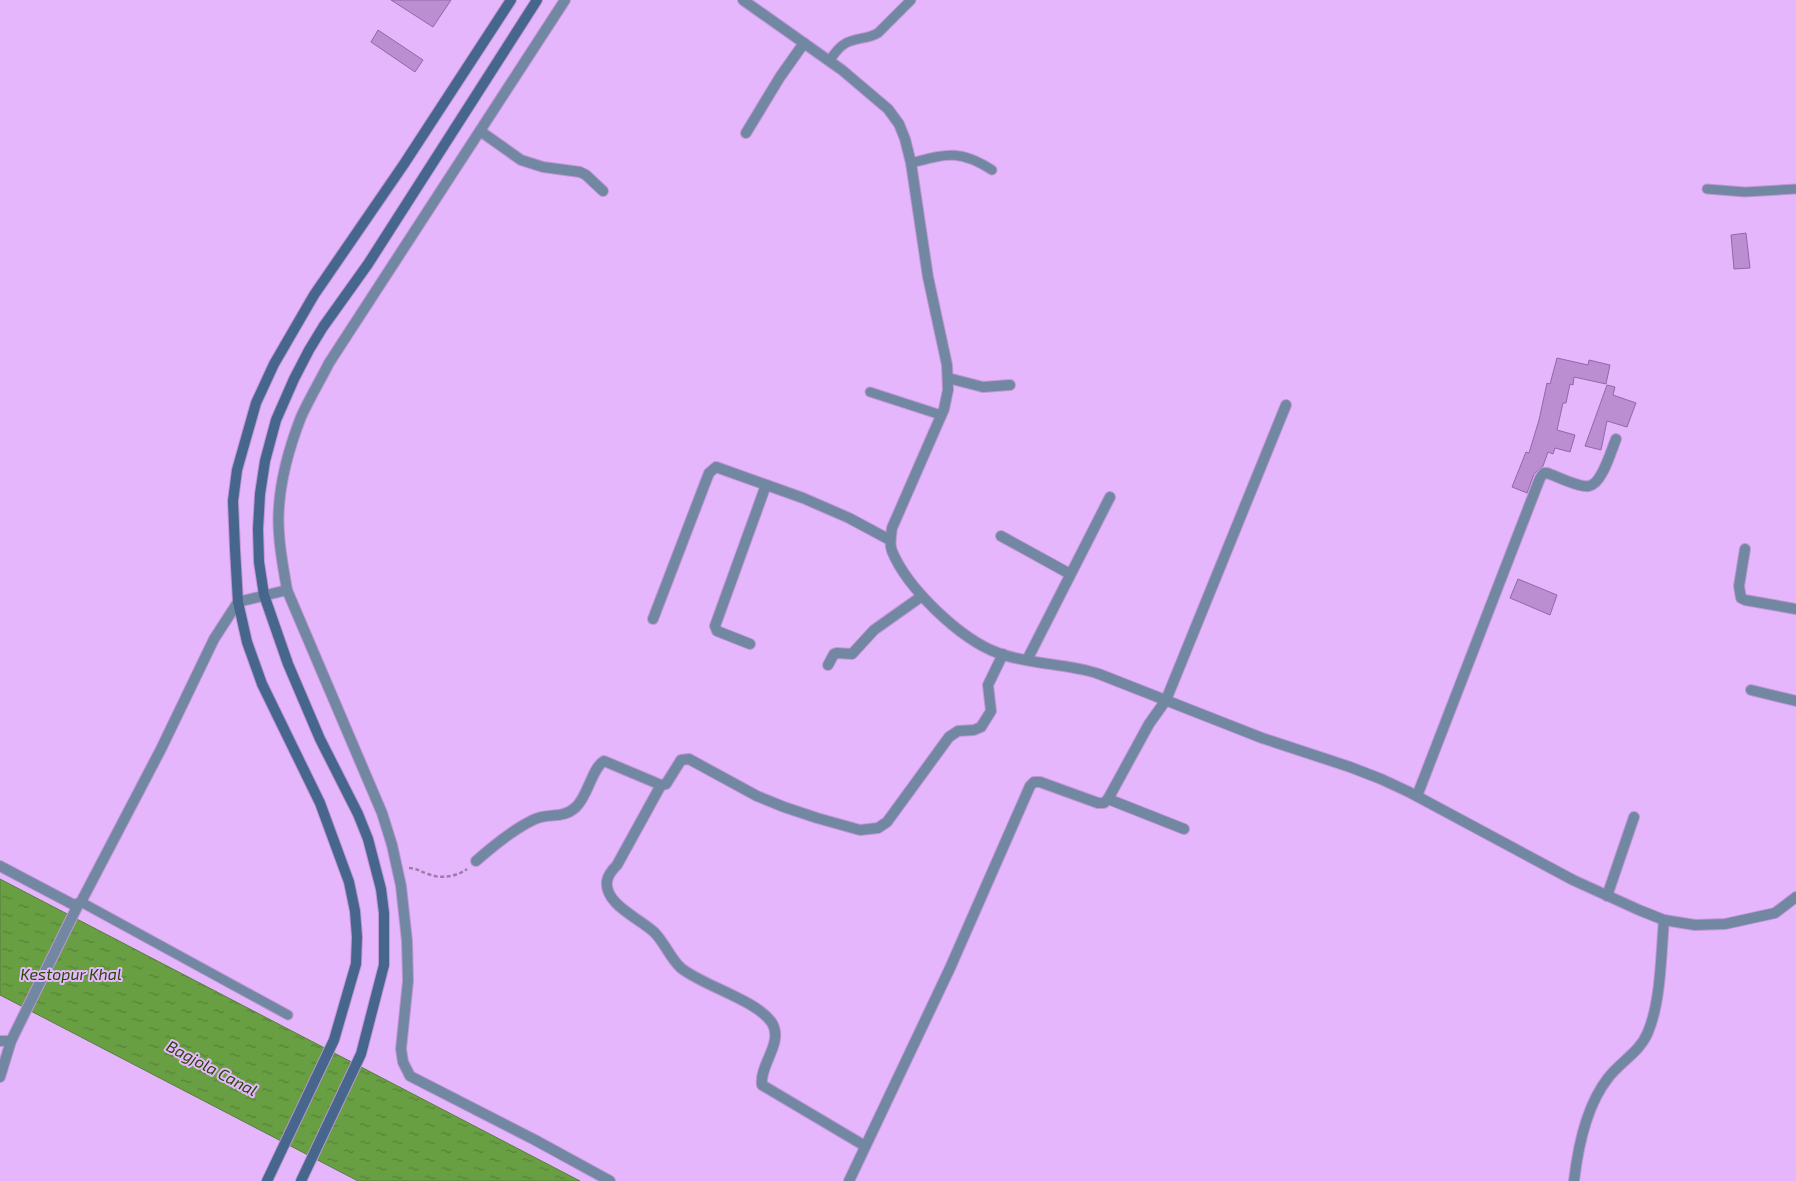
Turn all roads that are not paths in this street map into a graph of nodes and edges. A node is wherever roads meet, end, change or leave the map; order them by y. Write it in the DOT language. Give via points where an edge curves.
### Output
graph roads {
  1 [pos="511,0"];
  2 [pos="537,0"];
  3 [pos="566,0"];
  4 [pos="743,0"];
  5 [pos="912,0"];
  6 [pos="804,43"];
  7 [pos="830,61"];
  8 [pos="480,131"];
  9 [pos="746,133"];
  10 [pos="911,164"];
  11 [pos="992,170"];
  12 [pos="1707,189"];
  13 [pos="1796,189"];
  14 [pos="603,191"];
  15 [pos="948,378"];
  16 [pos="1010,385"];
  17 [pos="870,392"];
  18 [pos="1286,405"];
  19 [pos="941,415"];
  20 [pos="1616,439"];
  21 [pos="766,485"];
  22 [pos="1110,497"];
  23 [pos="1001,536"];
  24 [pos="890,540"];
  25 [pos="1745,549"];
  26 [pos="1070,574"];
  27 [pos="287,590"];
  28 [pos="264,595"];
  29 [pos="922,596"];
  30 [pos="238,602"];
  31 [pos="1796,610"];
  32 [pos="653,618"];
  33 [pos="750,644"];
  34 [pos="1003,654"];
  35 [pos="1027,660"];
  36 [pos="828,665"];
  37 [pos="1751,690"];
  38 [pos="1166,700"];
  39 [pos="1796,701"];
  40 [pos="661,785"];
  41 [pos="1417,796"];
  42 [pos="1108,799"];
  43 [pos="1634,817"];
  44 [pos="1184,829"];
  45 [pos="476,861"];
  46 [pos="0,866"];
  47 [pos="1607,896"];
  48 [pos="1796,897"];
  49 [pos="79,904"];
  50 [pos="1664,920"];
  51 [pos="288,1015"];
  52 [pos="0,1041"];
  53 [pos="11,1041"];
  54 [pos="0,1077"];
  55 [pos="866,1146"];
  56 [pos="267,1181"];
  57 [pos="301,1181"];
  58 [pos="610,1181"];
  59 [pos="849,1181"];
  60 [pos="1574,1181"];
  1 -- 30 [label="main road" via="314,295 274,364 256,403 237,470 233,501"];
  2 -- 28 [label="main road" via="368,264 323,327 294,379 276,420 260,494 259,562"];
  3 -- 8 [label="street"];
  4 -- 6 [label="street"];
  5 -- 7 [label="lane" via="878,33 845,43"];
  6 -- 7 [label="street"];
  6 -- 9 [label="street"];
  7 -- 10 [label="street" via="888,109 899,124"];
  8 -- 14 [label="street" via="521,160 580,172"];
  8 -- 27 [label="street" via="329,363 302,418 283,477 279,507 280,552"];
  10 -- 11 [label="lane" via="940,156 960,155"];
  10 -- 15 [label="street" via="928,277"];
  12 -- 13 [label="lane" via="1745,192"];
  15 -- 16 [label="street" via="983,386"];
  15 -- 19 [label="street"];
  17 -- 19 [label="lane"];
  18 -- 38 [label="street"];
  19 -- 24 [label="street" via="892,528"];
  20 -- 41 [label="street" via="1601,476 1594,484 1587,487 1547,473 1540,478"];
  21 -- 24 [label="street" via="849,518"];
  21 -- 32 [label="street" via="720,468 712,469"];
  21 -- 33 [label="street" via="715,626 717,631"];
  22 -- 26 [label="street"];
  23 -- 26 [label="street"];
  24 -- 29 [label="street" via="907,578"];
  25 -- 31 [label="street" via="1739,586 1741,598"];
  26 -- 35 [label="street"];
  27 -- 28 [label="street"];
  27 -- 58 [label="street" via="382,814 397,868 408,971 402,1049 403,1062 410,1076"];
  28 -- 30 [label="street"];
  28 -- 57 [label="main road" via="288,664 368,839 384,914 384,965 361,1054"];
  29 -- 34 [label="street" via="980,645"];
  29 -- 36 [label="street" via="874,630 852,654 837,652"];
  30 -- 49 [label="street" via="214,639 165,741"];
  30 -- 56 [label="main road" via="247,642 262,684 320,803 349,882 357,937 356,964 334,1040"];
  34 -- 35 [label="street"];
  34 -- 40 [label="street" via="988,685 991,711 981,727 949,737 887,822 878,828 860,830 784,807 689,760 681,760 666,784"];
  35 -- 38 [label="street" via="1083,668"];
  37 -- 39 [label="street"];
  38 -- 41 [label="street" via="1262,738 1350,767"];
  38 -- 42 [label="street" via="1149,724"];
  40 -- 45 [label="street" via="604,761 578,805 570,812 533,819"];
  40 -- 55 [label="street" via="609,875 608,890 613,901 652,931 682,968 754,1008 771,1022 775,1036 762,1085"];
  41 -- 47 [label="street"];
  42 -- 44 [label="street"];
  42 -- 55 [label="street" via="1098,803 1040,782 1030,786 950,968"];
  43 -- 47 [label="street"];
  46 -- 49 [label="street" via="74,905"];
  47 -- 50 [label="street"];
  48 -- 50 [label="street" via="1775,913 1725,924 1695,925"];
  49 -- 51 [label="lane"];
  49 -- 53 [label="street"];
  50 -- 60 [label="street" via="1656,1005 1648,1032 1639,1048 1608,1077 1594,1101 1583,1130"];
  52 -- 53 [label="street"];
  53 -- 54 [label="street"];
  55 -- 59 [label="street"];
}
